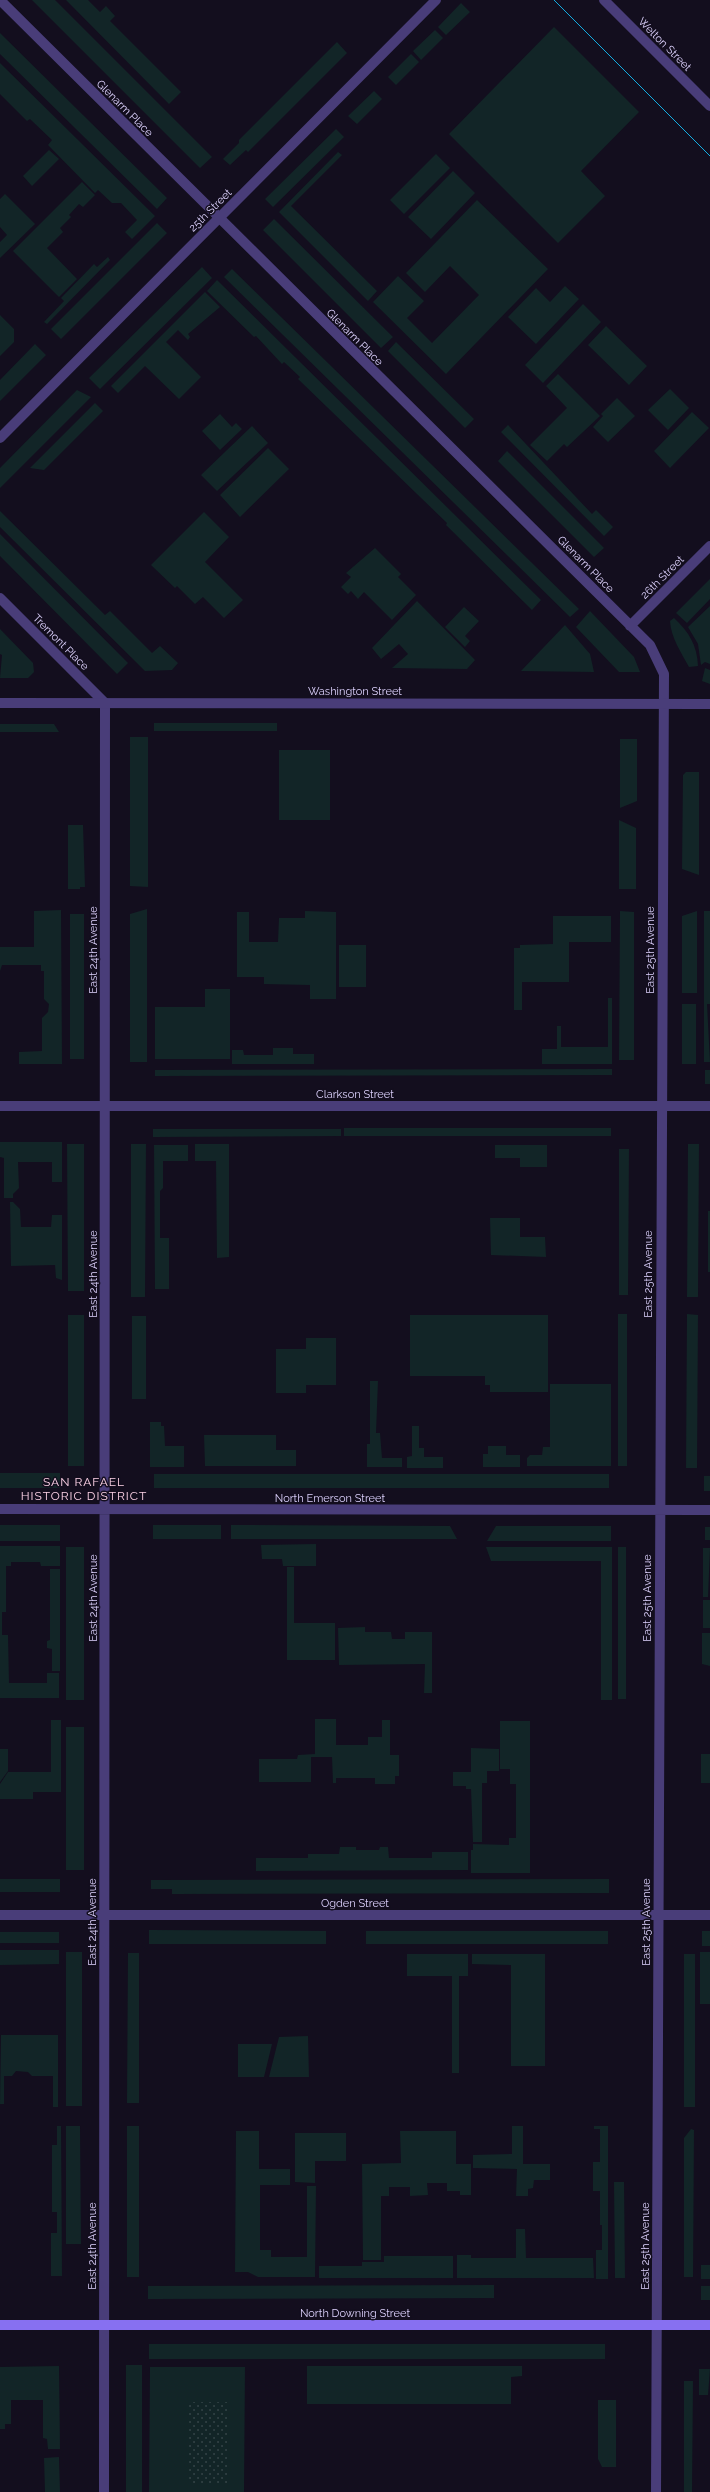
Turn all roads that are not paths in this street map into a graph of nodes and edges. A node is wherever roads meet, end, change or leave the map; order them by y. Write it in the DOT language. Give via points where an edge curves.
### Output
graph roads {
  1 [pos="0,0"];
  2 [pos="436,0"];
  3 [pos="604,0"];
  4 [pos="710,106"];
  5 [pos="219,218"];
  6 [pos="0,438"];
  7 [pos="710,546"];
  8 [pos="0,598"];
  9 [pos="630,626"];
  10 [pos="0,703"];
  11 [pos="105,703"];
  12 [pos="664,704"];
  13 [pos="710,704"];
  14 [pos="0,1106"];
  15 [pos="105,1106"];
  16 [pos="661,1106"];
  17 [pos="710,1106"];
  18 [pos="0,1509"];
  19 [pos="105,1509"];
  20 [pos="659,1510"];
  21 [pos="710,1510"];
  22 [pos="0,1915"];
  23 [pos="104,1915"];
  24 [pos="658,1915"];
  25 [pos="710,1915"];
  26 [pos="0,2325"];
  27 [pos="104,2325"];
  28 [pos="657,2326"];
  29 [pos="710,2326"];
  30 [pos="104,2492"];
  31 [pos="656,2492"];
  1 -- 5 [label="street, Glenarm Place"];
  2 -- 5 [label="street, 25th Street"];
  3 -- 4 [label="street, Welton Street"];
  5 -- 6 [label="street, 25th Street"];
  5 -- 9 [label="street, Glenarm Place"];
  7 -- 9 [label="street, 26th Street"];
  8 -- 11 [label="street, Tremont Place"];
  9 -- 12 [label="street, Glenarm Place" via="650,645 664,674"];
  10 -- 11 [label="street, Washington Street"];
  11 -- 12 [label="street, Washington Street"];
  11 -- 15 [label="street, East 24th Avenue"];
  12 -- 13 [label="street, Washington Street"];
  12 -- 16 [label="street, East 25th Avenue"];
  14 -- 15 [label="street, Clarkson Street"];
  15 -- 16 [label="street, Clarkson Street"];
  15 -- 19 [label="street, East 24th Avenue"];
  16 -- 17 [label="street, Clarkson Street"];
  16 -- 20 [label="street, East 25th Avenue"];
  18 -- 19 [label="street, North Emerson Street"];
  19 -- 20 [label="street, North Emerson Street"];
  19 -- 23 [label="street, East 24th Avenue"];
  20 -- 21 [label="street, North Emerson Street"];
  20 -- 24 [label="street, East 25th Avenue"];
  22 -- 23 [label="street, Ogden Street"];
  23 -- 24 [label="street, Ogden Street"];
  23 -- 27 [label="street, East 24th Avenue"];
  24 -- 25 [label="street, Ogden Street"];
  24 -- 28 [label="street, East 25th Avenue"];
  26 -- 27 [label="main road, North Downing Street"];
  27 -- 28 [label="main road, North Downing Street"];
  27 -- 30 [label="street, East 24th Avenue"];
  28 -- 29 [label="main road, North Downing Street"];
  28 -- 31 [label="street, East 25th Avenue"];
}
